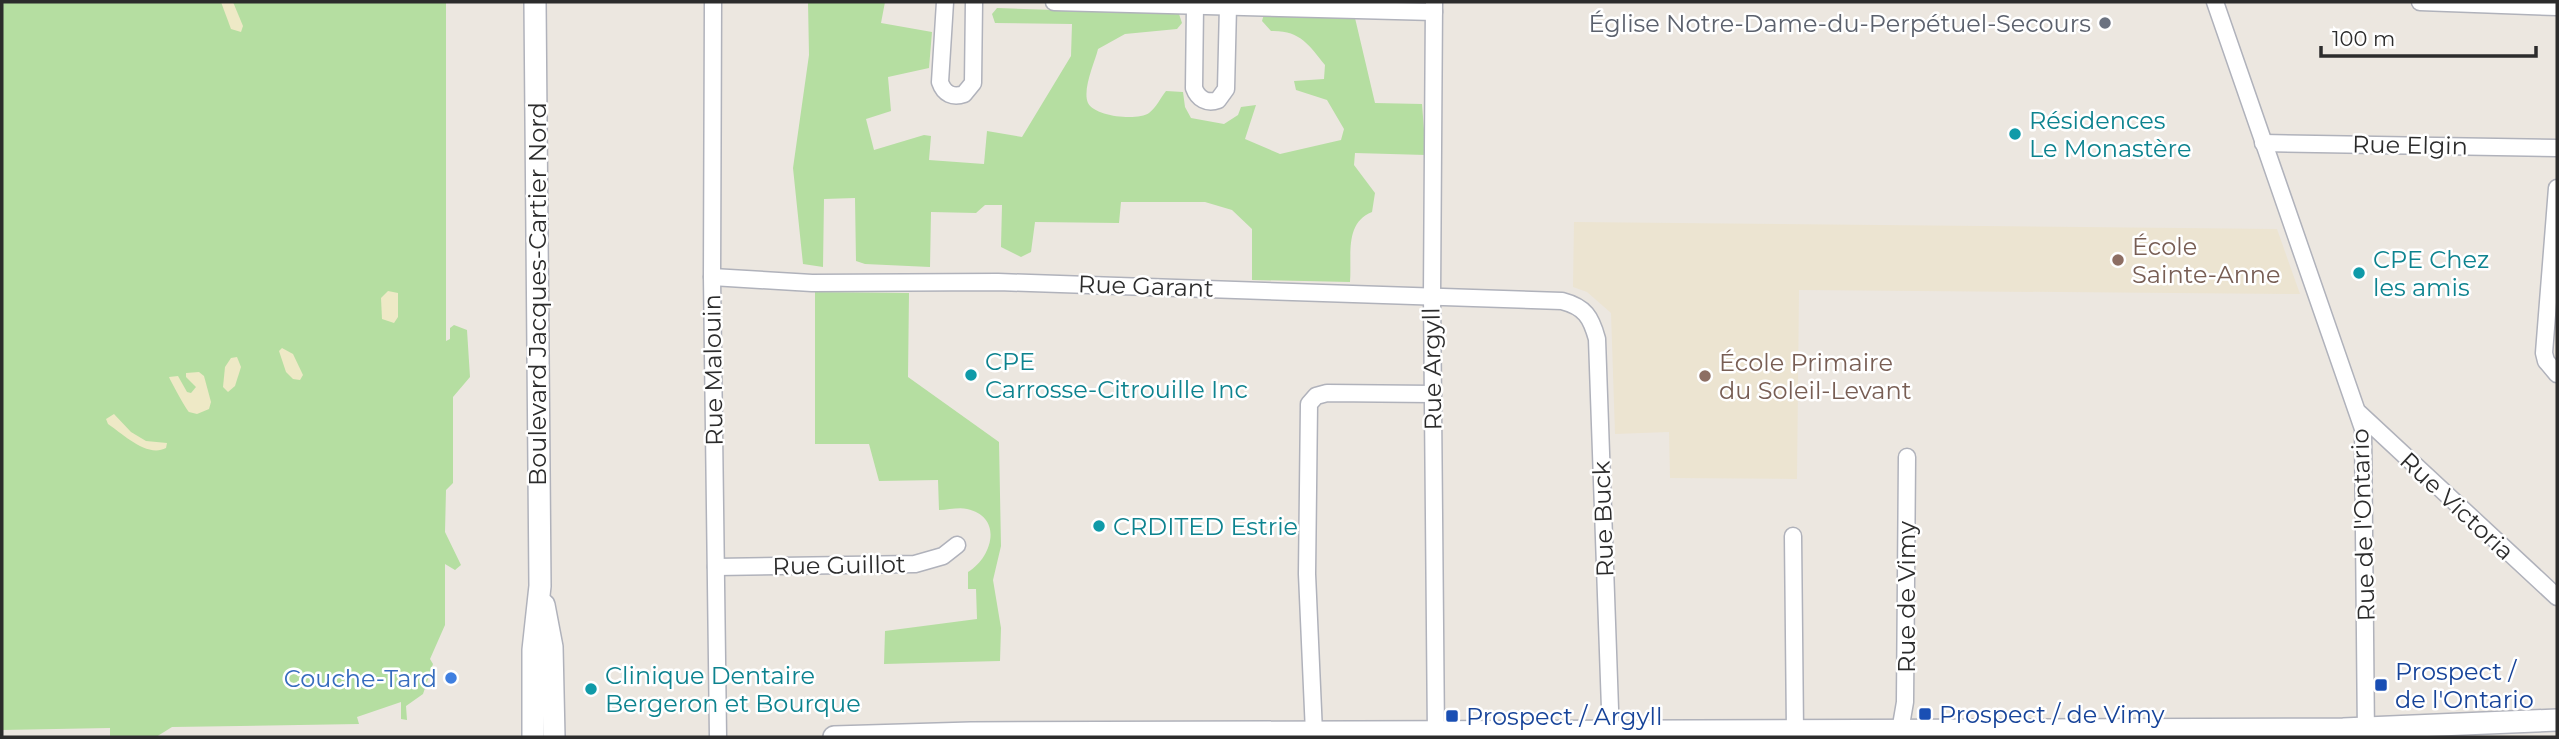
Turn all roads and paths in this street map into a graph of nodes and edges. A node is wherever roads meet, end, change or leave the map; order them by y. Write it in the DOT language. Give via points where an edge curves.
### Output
graph roads {
  1 [pos="535,2"];
  2 [pos="713,2"];
  3 [pos="945,2"];
  4 [pos="974,2"];
  5 [pos="1054,2"];
  6 [pos="2215,2"];
  7 [pos="2420,2"];
  8 [pos="1195,5"];
  9 [pos="1228,6"];
  10 [pos="1434,7"];
  11 [pos="2557,7"];
  12 [pos="2263,143"];
  13 [pos="2557,148"];
  14 [pos="2557,188"];
  15 [pos="712,276"];
  16 [pos="2553,285"];
  17 [pos="1432,295"];
  18 [pos="1580,305"];
  19 [pos="2557,373"];
  20 [pos="1433,394"];
  21 [pos="2359,413"];
  22 [pos="1907,457"];
  23 [pos="1793,536"];
  24 [pos="957,545"];
  25 [pos="716,567"];
  26 [pos="540,586"];
  27 [pos="2557,597"];
  28 [pos="2557,720"];
  29 [pos="1795,732"];
  30 [pos="1314,733"];
  31 [pos="2365,733"];
  32 [pos="1899,734"];
  33 [pos="971,735"];
  34 [pos="1436,735"];
  35 [pos="1620,735"];
  36 [pos="533,737"];
  37 [pos="554,737"];
  38 [pos="718,737"];
  39 [pos="834,737"];
  1 -- 26 [label="street, Boulevard Jacques-Cartier Nord"];
  2 -- 15 [label="street, Rue Malouin"];
  3 -- 4 [label="street" via="940,82 945,92 955,96 968,91 973,83"];
  5 -- 8 [label="street"];
  6 -- 12 [label="street, Rue de l'Ontario"];
  7 -- 11 [label="street"];
  8 -- 9 [label="street"];
  8 -- 9 [label="street" via="1194,88 1209,102 1218,100 1227,89"];
  9 -- 10 [label="street"];
  10 -- 17 [label="street, Rue Argyll"];
  12 -- 13 [label="street, Rue Elgin"];
  12 -- 21 [label="street, Rue de l'Ontario"];
  14 -- 16 [label="street"];
  15 -- 17 [label="street, Rue Garant" via="811,283 998,282"];
  15 -- 25 [label="street, Rue Malouin"];
  16 -- 19 [label="street" via="2544,353"];
  17 -- 18 [label="street, Rue Garant"];
  17 -- 20 [label="street, Rue Argyll"];
  18 -- 35 [label="street, Rue Buck" via="1592,320 1597,339"];
  20 -- 30 [label="street" via="1327,393 1309,404 1307,574"];
  20 -- 34 [label="street, Rue Argyll"];
  21 -- 27 [label="street, Rue Victoria"];
  21 -- 31 [label="street, Rue de l'Ontario" via="2364,456"];
  22 -- 32 [label="street, Rue de Vimy" via="1905,702"];
  23 -- 29 [label="street"];
  24 -- 25 [label="street, Rue Guillot" via="943,556 915,565"];
  25 -- 38 [label="street, Rue Malouin"];
  26 -- 36 [label="street, Boulevard Jacques-Cartier Nord" via="533,650"];
  26 -- 37 [label="street, Boulevard Jacques-Cartier Nord" via="552,647"];
  28 -- 31 [label="street"];
  29 -- 32 [label="street"];
  29 -- 35 [label="street"];
  30 -- 33 [label="street"];
  30 -- 34 [label="street"];
  31 -- 32 [label="street"];
  33 -- 39 [label="street"];
  34 -- 35 [label="street"];
}
